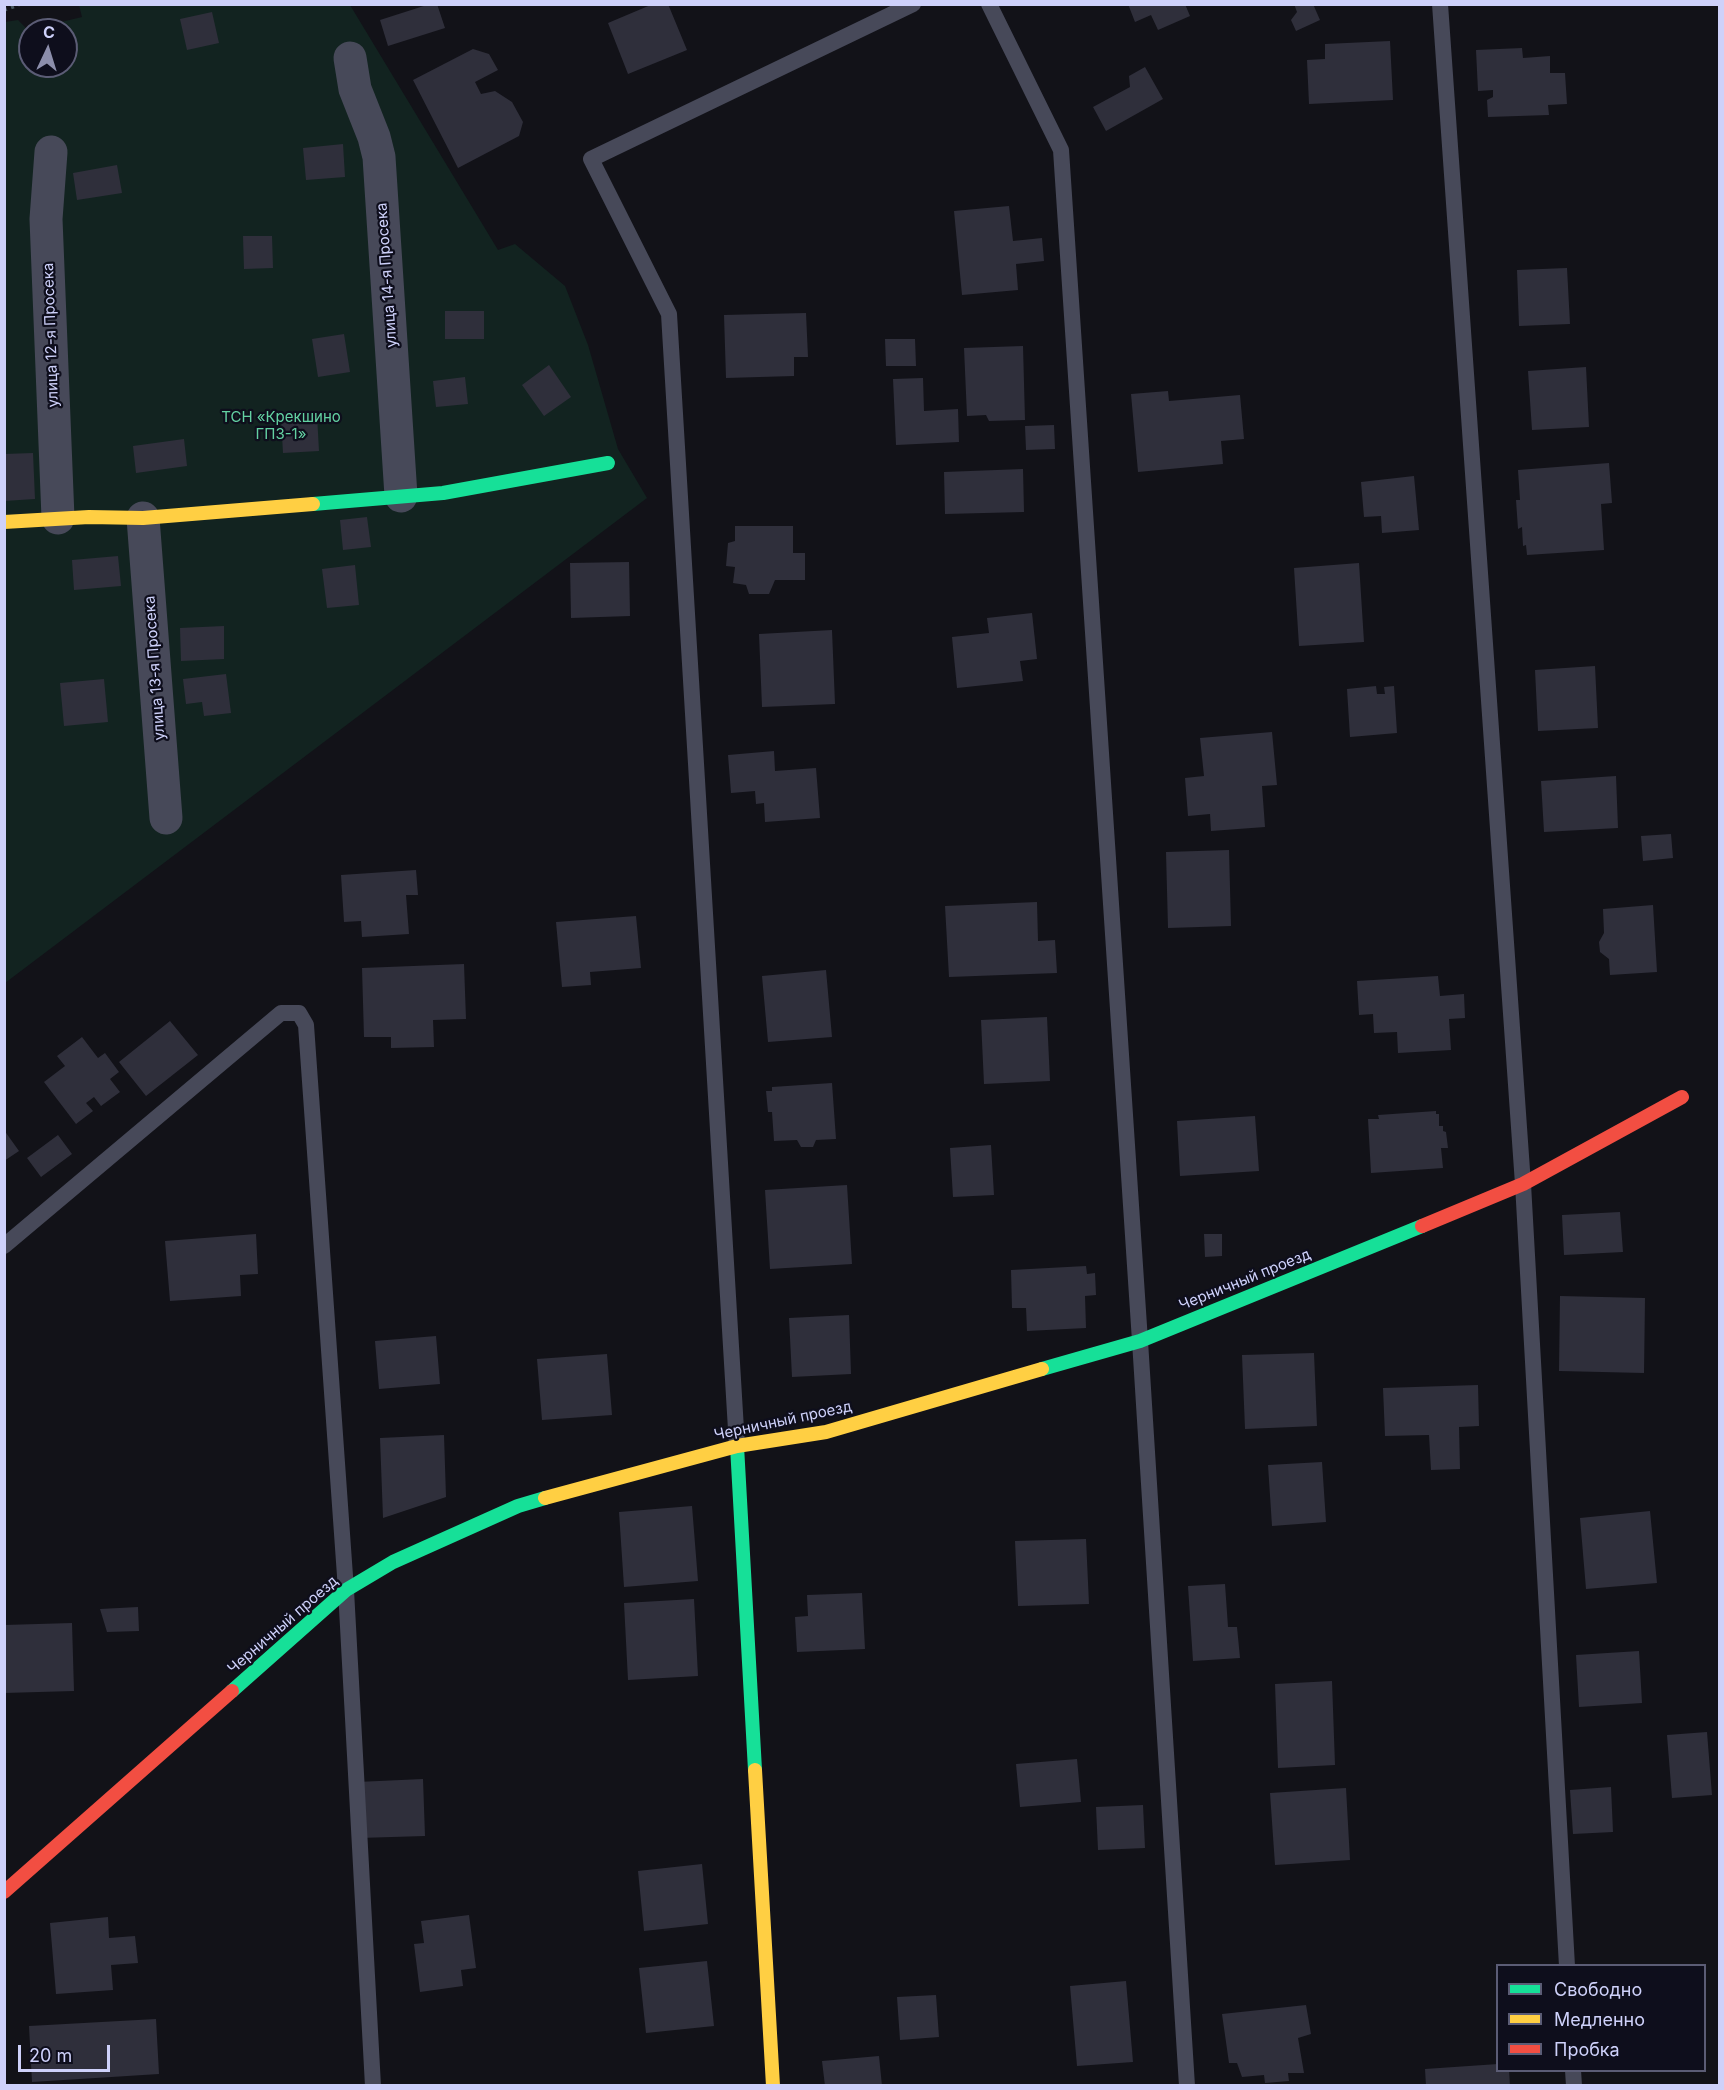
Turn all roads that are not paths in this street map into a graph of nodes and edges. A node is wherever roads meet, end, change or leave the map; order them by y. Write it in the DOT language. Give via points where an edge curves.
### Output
graph roads {
  1 [pos="913,4"];
  2 [pos="989,4"];
  3 [pos="1440,4"];
  4 [pos="350,58"];
  5 [pos="51,152"];
  6 [pos="608,463"];
  7 [pos="401,496"];
  8 [pos="58,518"];
  9 [pos="143,518"];
  10 [pos="4,522"];
  11 [pos="166,818"];
  12 [pos="1682,1097"];
  13 [pos="1523,1184"];
  14 [pos="4,1246"];
  15 [pos="1140,1341"];
  16 [pos="737,1446"];
  17 [pos="346,1590"];
  18 [pos="4,1892"];
  19 [pos="1567,1964"];
  20 [pos="373,2085"];
  21 [pos="773,2085"];
  22 [pos="1187,2085"];
  1 -- 16 [label="lane" via="591,159 669,314"];
  2 -- 15 [label="lane" via="1061,150"];
  3 -- 13 [label="lane"];
  4 -- 7 [label="street, улица 14-я Просека" via="355,89 379,157"];
  5 -- 8 [label="street, улица 12-я Просека" via="46,219"];
  6 -- 7 [label="street" via="444,493"];
  7 -- 9 [label="street"];
  8 -- 9 [label="street"];
  8 -- 10 [label="street"];
  9 -- 11 [label="street, улица 13-я Просека"];
  12 -- 13 [label="street, Черничный проезд"];
  13 -- 15 [label="street, Черничный проезд"];
  13 -- 19 [label="lane"];
  14 -- 17 [label="lane" via="281,1013 299,1013 306,1025"];
  15 -- 16 [label="street, Черничный проезд" via="826,1432"];
  15 -- 22 [label="lane"];
  16 -- 17 [label="street, Черничный проезд" via="518,1506 393,1562"];
  16 -- 21 [label="street"];
  17 -- 18 [label="street, Черничный проезд"];
  17 -- 20 [label="lane"];
}
